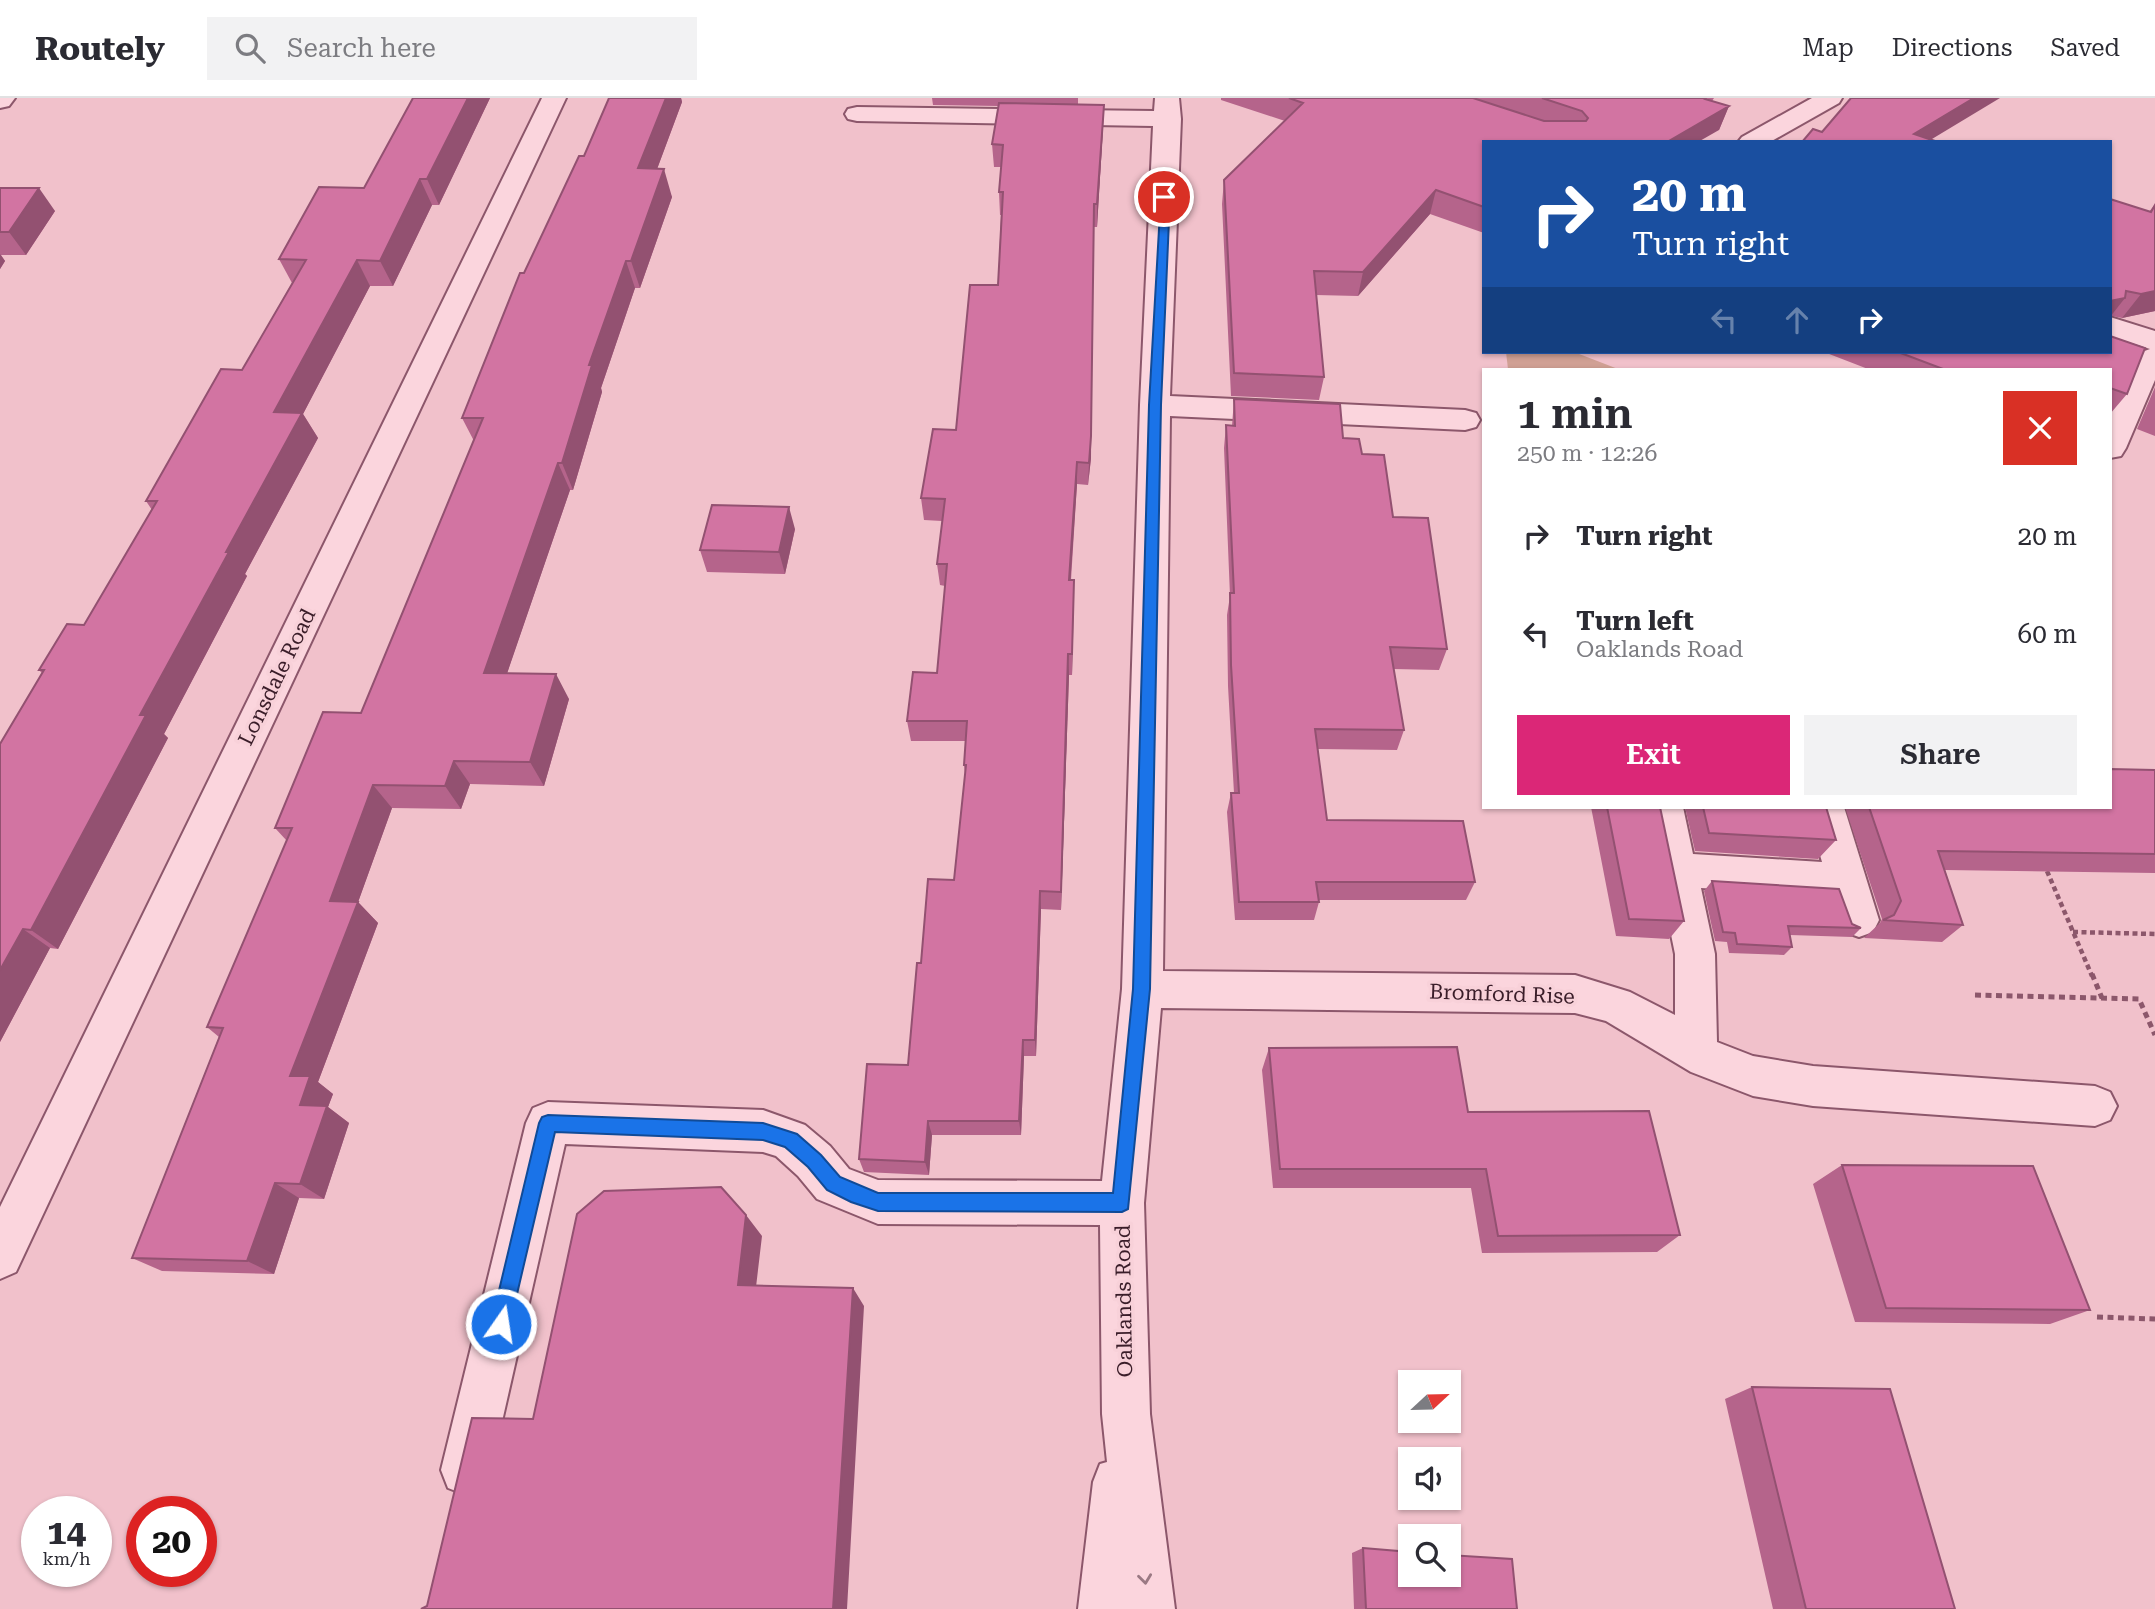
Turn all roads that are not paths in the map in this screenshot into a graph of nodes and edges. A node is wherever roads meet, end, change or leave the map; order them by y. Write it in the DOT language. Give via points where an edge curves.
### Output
graph roads {
  1 [pos="554,98"];
  2 [pos="1822,99"];
  3 [pos="1168,108"];
  4 [pos="857,114"];
  5 [pos="1754,140"];
  6 [pos="2112,327"];
  7 [pos="2155,341"];
  8 [pos="2155,357"];
  9 [pos="1155,405"];
  10 [pos="1465,420"];
  11 [pos="2112,443"];
  12 [pos="1664,809"];
  13 [pos="1826,809"];
  14 [pos="1677,870"];
  15 [pos="1846,880"];
  16 [pos="1859,920"];
  17 [pos="1142,989"];
  18 [pos="1696,1052"];
  19 [pos="2095,1106"];
  20 [pos="1122,1203"];
  21 [pos="0,1256"];
  22 [pos="1126,1414"];
  23 [pos="458,1505"];
  24 [pos="1104,1609"];
  25 [pos="1149,1609"];
  1 -- 21 [label="street, Lonsdale Road"];
  2 -- 5 [label="street"];
  3 -- 4 [label="street"];
  3 -- 9 [label="street, Oaklands Road"];
  6 -- 7 [label="street"];
  8 -- 11 [label="street" via="2149,360"];
  9 -- 10 [label="street"];
  9 -- 17 [label="street, Oaklands Road"];
  12 -- 14 [label="street"];
  13 -- 15 [label="street"];
  14 -- 15 [label="street"];
  14 -- 18 [label="street" via="1695,954"];
  15 -- 16 [label="street"];
  17 -- 18 [label="street, Bromford Rise" via="1575,994 1615,1005"];
  17 -- 20 [label="street, Oaklands Road"];
  18 -- 19 [label="street, Bromford Rise" via="1752,1076 1813,1086"];
  20 -- 22 [label="street, Oaklands Road"];
  20 -- 23 [label="street" via="878,1202 833,1184 790,1140 763,1131 548,1123"];
  22 -- 24 [label="street, Oaklands Road"];
  22 -- 25 [label="street, Oaklands Road, one-way"];
}
